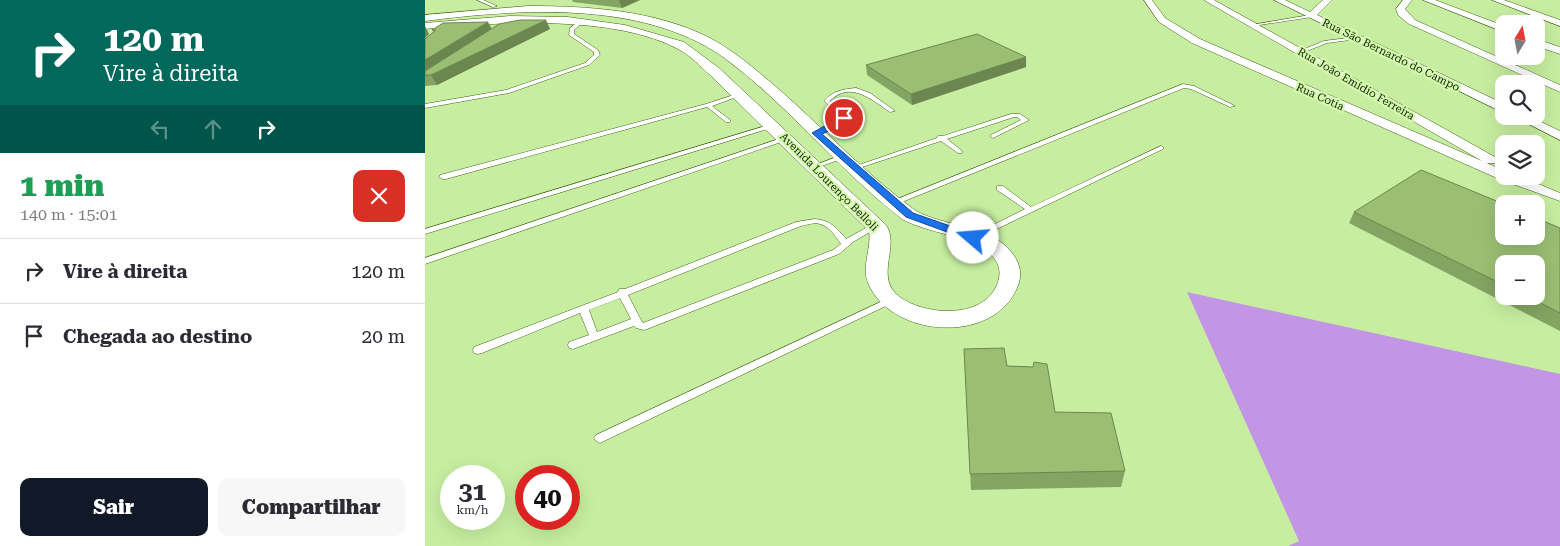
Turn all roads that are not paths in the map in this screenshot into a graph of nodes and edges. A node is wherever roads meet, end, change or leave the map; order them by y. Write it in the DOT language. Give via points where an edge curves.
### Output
graph roads {
  1 [pos="517,0"];
  2 [pos="1148,0"];
  3 [pos="1208,0"];
  4 [pos="1278,0"];
  5 [pos="1328,0"];
  6 [pos="1408,0"];
  7 [pos="1427,0"];
  8 [pos="1496,0"];
  9 [pos="548,4"];
  10 [pos="478,6"];
  11 [pos="598,14"];
  12 [pos="1310,16"];
  13 [pos="425,18"];
  14 [pos="532,21"];
  15 [pos="467,22"];
  16 [pos="580,23"];
  17 [pos="1560,23"];
  18 [pos="1253,25"];
  19 [pos="425,26"];
  20 [pos="1495,26"];
  21 [pos="1356,38"];
  22 [pos="1300,52"];
  23 [pos="1495,56"];
  24 [pos="1489,57"];
  25 [pos="1560,89"];
  26 [pos="739,95"];
  27 [pos="708,105"];
  28 [pos="1495,105"];
  29 [pos="425,106"];
  30 [pos="1232,106"];
  31 [pos="892,111"];
  32 [pos="728,121"];
  33 [pos="1537,125"];
  34 [pos="772,126"];
  35 [pos="816,133"];
  36 [pos="993,136"];
  37 [pos="1560,136"];
  38 [pos="940,137"];
  39 [pos="785,139"];
  40 [pos="1161,148"];
  41 [pos="960,152"];
  42 [pos="842,157"];
  43 [pos="1495,163"];
  44 [pos="815,167"];
  45 [pos="854,168"];
  46 [pos="1495,172"];
  47 [pos="443,177"];
  48 [pos="1526,185"];
  49 [pos="1535,185"];
  50 [pos="1000,188"];
  51 [pos="1559,198"];
  52 [pos="894,202"];
  53 [pos="1031,210"];
  54 [pos="876,226"];
  55 [pos="425,232"];
  56 [pos="973,238"];
  57 [pos="845,244"];
  58 [pos="425,261"];
  59 [pos="622,292"];
  60 [pos="889,301"];
  61 [pos="583,308"];
  62 [pos="635,321"];
  63 [pos="594,336"];
  64 [pos="573,345"];
  65 [pos="478,350"];
  66 [pos="600,438"];
  1 -- 10 [label="street" via="495,6"];
  2 -- 46 [label="street, Rua Cotia" via="1161,20 1196,40"];
  3 -- 18 [label="street, Rua João Emídio Ferreira"];
  4 -- 12 [label="street, Rua São Bernardo do Campo"];
  5 -- 12 [label="street"];
  6 -- 24 [label="street" via="1400,9 1403,17"];
  7 -- 20 [label="street"];
  8 -- 17 [label="street"];
  9 -- 10 [label="street, Avenida Lourenço Belloli"];
  9 -- 11 [label="street, Avenida Lourenço Belloli"];
  9 -- 14 [label="street" via="547,15"];
  10 -- 13 [label="street, Avenida Lourenço Belloli"];
  10 -- 15 [label="street" via="465,17"];
  11 -- 16 [label="street"];
  11 -- 35 [label="street, Avenida Lourenço Belloli" via="676,29 713,45 754,75"];
  12 -- 18 [label="lane"];
  12 -- 21 [label="street, Rua São Bernardo do Campo"];
  14 -- 15 [label="street, Avenida Lourenço Belloli"];
  14 -- 16 [label="street, Avenida Lourenço Belloli"];
  15 -- 19 [label="street, Avenida Lourenço Belloli"];
  16 -- 26 [label="street, Avenida Lourenço Belloli" via="626,28 681,46"];
  16 -- 29 [label="lane" via="572,29 571,35 597,51 587,64 507,92"];
  18 -- 22 [label="street, Rua João Emídio Ferreira"];
  21 -- 22 [label="lane" via="1327,42"];
  21 -- 28 [label="street, Rua São Bernardo do Campo"];
  22 -- 43 [label="street, Rua João Emídio Ferreira"];
  23 -- 24 [label="street"];
  24 -- 25 [label="street"];
  26 -- 27 [label="lane"];
  26 -- 34 [label="street, Avenida Lourenço Belloli"];
  27 -- 32 [label="lane"];
  27 -- 47 [label="lane"];
  30 -- 52 [label="lane" via="1183,86"];
  31 -- 35 [label="lane" via="862,90 850,89 833,95 827,101 843,120"];
  33 -- 37 [label="street"];
  34 -- 39 [label="street, Avenida Lourenço Belloli"];
  34 -- 55 [label="lane"];
  35 -- 42 [label="street, Avenida Lourenço Belloli"];
  36 -- 38 [label="lane" via="1026,120 1015,114"];
  38 -- 41 [label="lane"];
  38 -- 45 [label="lane"];
  39 -- 44 [label="street, Avenida Lourenço Belloli"];
  39 -- 58 [label="lane"];
  40 -- 53 [label="lane"];
  42 -- 44 [label="lane"];
  42 -- 45 [label="street, Avenida Lourenço Belloli"];
  44 -- 54 [label="street, Avenida Lourenço Belloli"];
  45 -- 52 [label="street, Avenida Lourenço Belloli"];
  48 -- 51 [label="street, Rua Cotia"];
  49 -- 51 [label="street"];
  50 -- 53 [label="lane"];
  52 -- 56 [label="street, Avenida Lourenço Belloli" via="921,221"];
  53 -- 56 [label="lane"];
  54 -- 57 [label="lane"];
  54 -- 60 [label="street, Avenida Lourenço Belloli" via="881,238 878,282"];
  56 -- 60 [label="street, Avenida Lourenço Belloli" via="990,244 1004,256 1011,268 1008,287 1001,299 989,309 971,316 921,318 899,310"];
  57 -- 59 [label="lane" via="831,225 815,220"];
  57 -- 62 [label="lane" via="836,252 644,327"];
  59 -- 61 [label="lane"];
  59 -- 62 [label="lane"];
  60 -- 66 [label="lane"];
  61 -- 63 [label="lane"];
  61 -- 65 [label="lane"];
  62 -- 63 [label="lane"];
  63 -- 64 [label="lane"];
}
